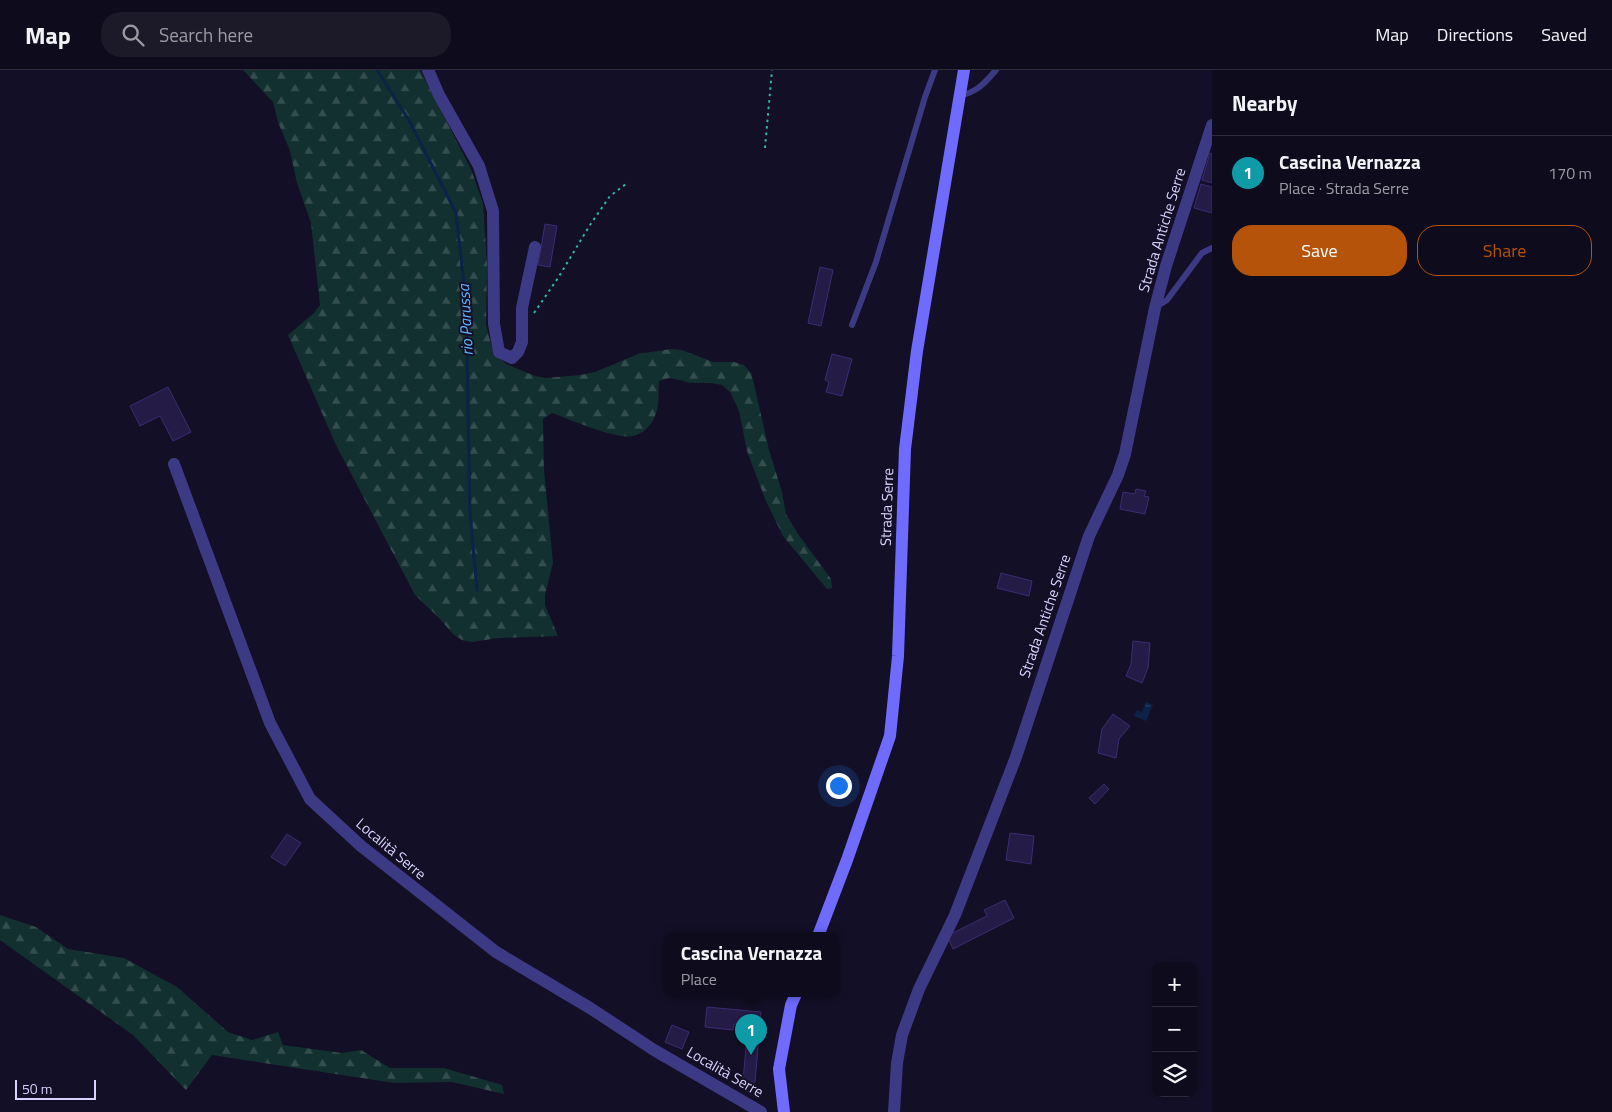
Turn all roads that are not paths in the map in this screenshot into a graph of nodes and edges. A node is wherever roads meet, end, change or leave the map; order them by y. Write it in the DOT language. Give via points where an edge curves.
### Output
graph roads {
  1 [pos="428,70"];
  2 [pos="935,70"];
  3 [pos="964,70"];
  4 [pos="996,70"];
  5 [pos="959,96"];
  6 [pos="1212,125"];
  7 [pos="535,247"];
  8 [pos="1212,248"];
  9 [pos="1155,308"];
  10 [pos="852,324"];
  11 [pos="174,464"];
  12 [pos="820,932"];
  13 [pos="795,997"];
  14 [pos="761,1112"];
  15 [pos="784,1112"];
  16 [pos="894,1112"];
  1 -- 7 [label="street" via="479,166 493,211 494,324 499,352 512,358 522,342 522,314"];
  2 -- 10 [label="lane" via="876,262"];
  3 -- 5 [label="main road, Strada Serre"];
  4 -- 5 [label="lane" via="972,93"];
  5 -- 12 [label="main road, Strada Serre" via="917,351 905,449 898,656 890,736"];
  6 -- 9 [label="street, Strada Antiche Serre"];
  8 -- 9 [label="lane" via="1202,254 1168,300"];
  9 -- 16 [label="street, Strada Antiche Serre" via="1126,454 1090,536 1016,757 958,908 919,989 902,1035"];
  11 -- 14 [label="street, Località Serre" via="270,723 310,799 361,846 496,952"];
  13 -- 15 [label="main road" via="779,1069"];
}
